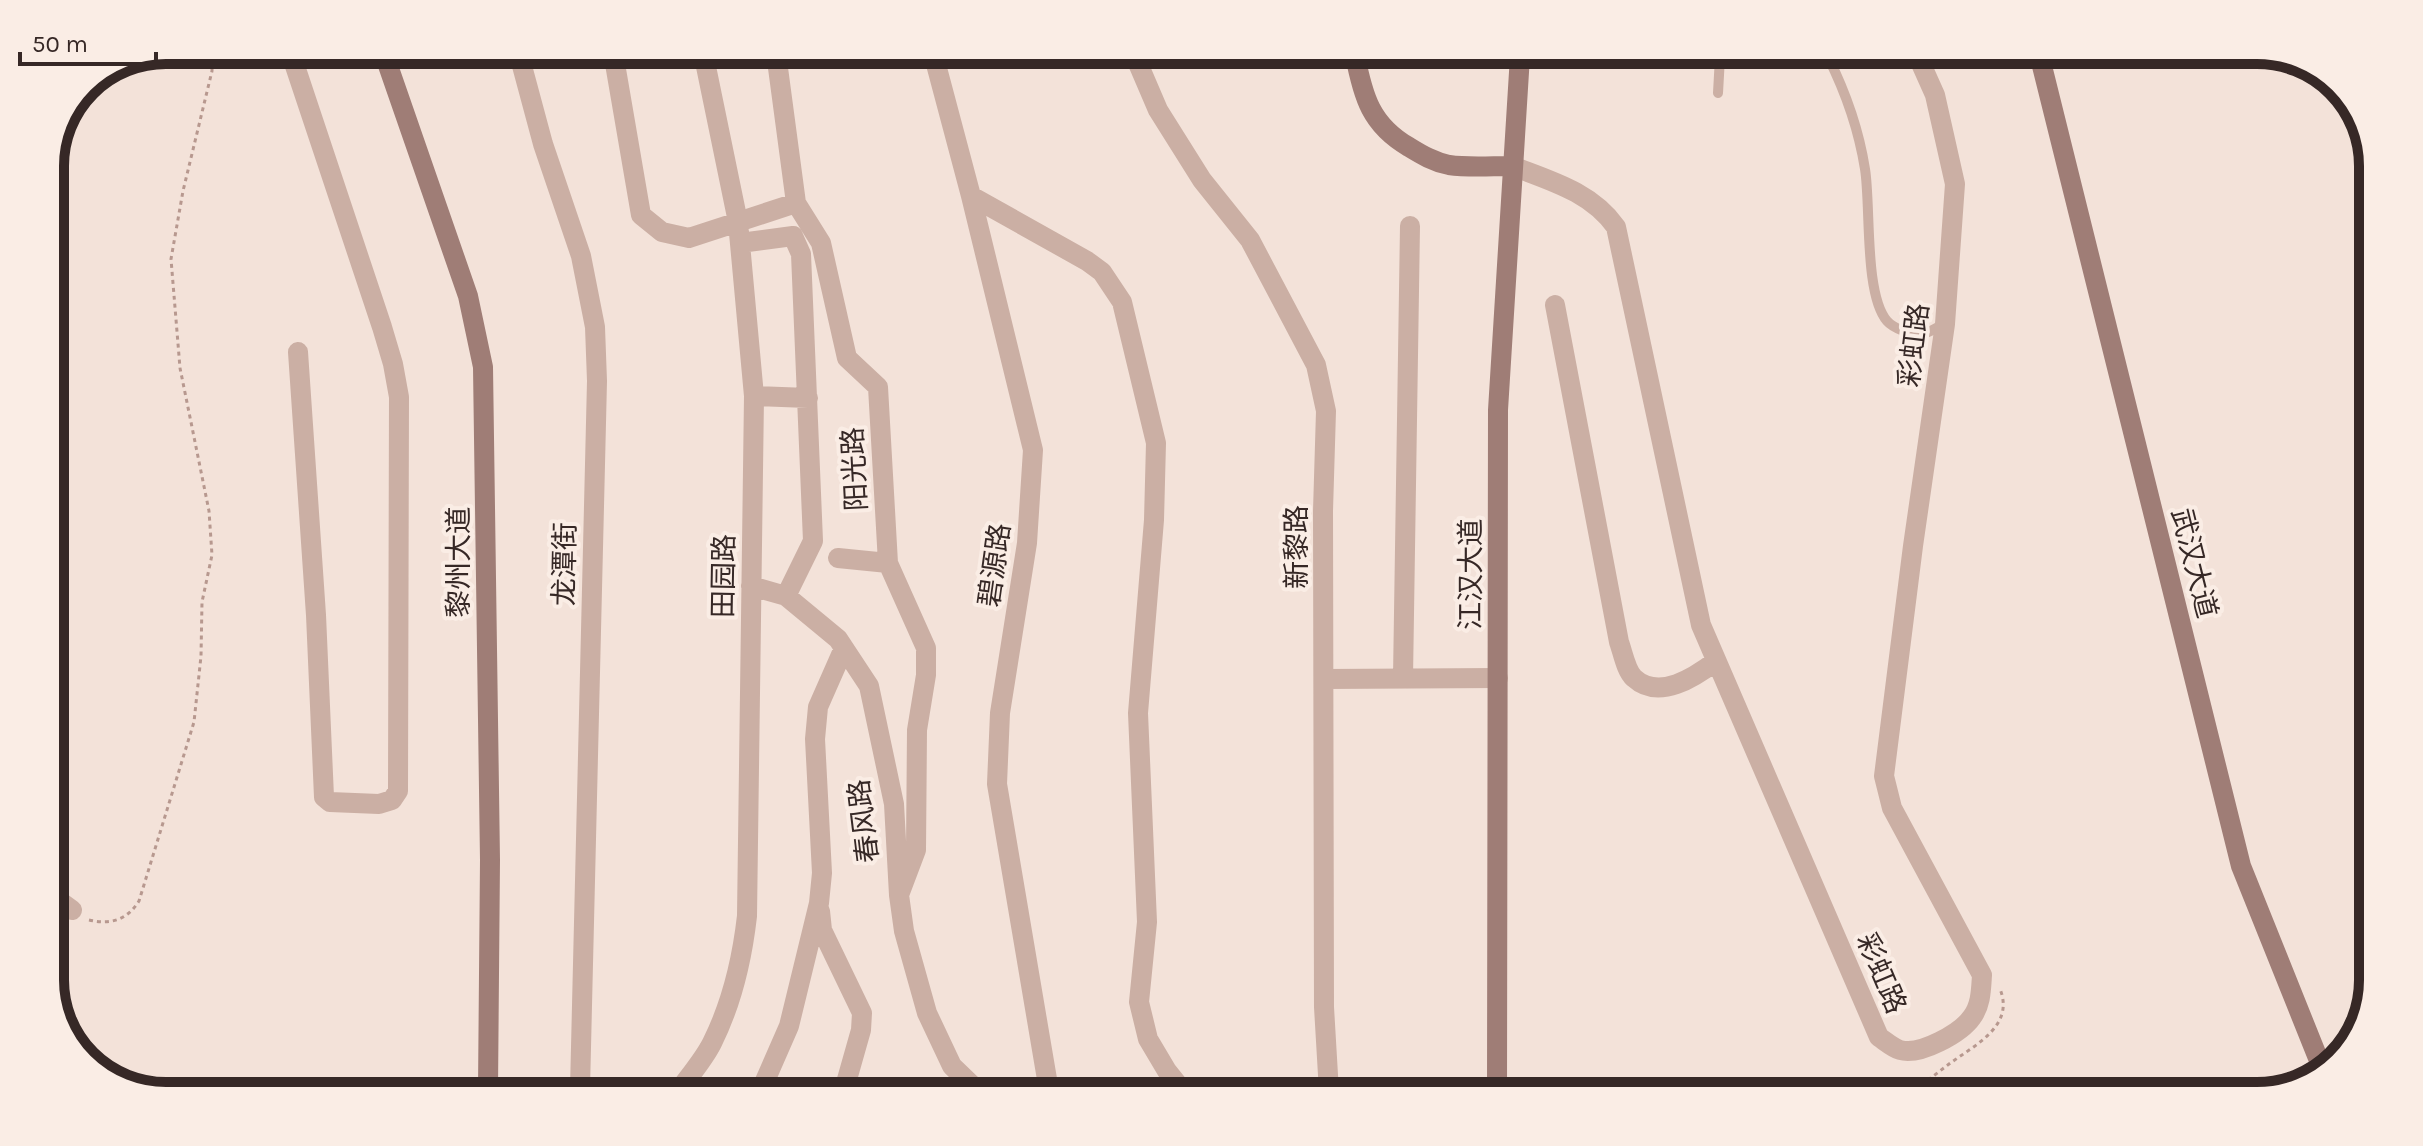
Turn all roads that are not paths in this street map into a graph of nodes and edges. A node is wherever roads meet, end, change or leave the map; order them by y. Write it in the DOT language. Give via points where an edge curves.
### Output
graph roads {
  1 [pos="294,64"];
  2 [pos="388,64"];
  3 [pos="521,64"];
  4 [pos="615,64"];
  5 [pos="705,64"];
  6 [pos="777,64"];
  7 [pos="936,64"];
  8 [pos="1138,64"];
  9 [pos="1357,64"];
  10 [pos="1519,64"];
  11 [pos="1720,64"];
  12 [pos="1832,64"];
  13 [pos="1921,64"];
  14 [pos="2041,64"];
  15 [pos="1718,93"];
  16 [pos="1512,166"];
  17 [pos="971,196"];
  18 [pos="796,203"];
  19 [pos="738,222"];
  20 [pos="1410,226"];
  21 [pos="740,243"];
  22 [pos="1555,305"];
  23 [pos="1945,324"];
  24 [pos="298,352"];
  25 [pos="754,396"];
  26 [pos="808,398"];
  27 [pos="838,558"];
  28 [pos="888,563"];
  29 [pos="751,586"];
  30 [pos="786,596"];
  31 [pos="844,648"];
  32 [pos="1716,661"];
  33 [pos="1403,678"];
  34 [pos="1498,678"];
  35 [pos="1325,679"];
  36 [pos="899,895"];
  37 [pos="819,903"];
  38 [pos="64,904"];
  39 [pos="72,910"];
  40 [pos="2319,1061"];
  41 [pos="488,1082"];
  42 [pos="580,1082"];
  43 [pos="685,1082"];
  44 [pos="764,1082"];
  45 [pos="846,1082"];
  46 [pos="969,1082"];
  47 [pos="1047,1082"];
  48 [pos="1176,1082"];
  49 [pos="1328,1082"];
  50 [pos="1497,1082"];
  1 -- 24 [label="street" via="382,327 399,397 398,791 392,800 379,804 330,802 324,797"];
  2 -- 41 [label="main road, 黎州大道" via="468,296 483,367"];
  3 -- 42 [label="street, 龙潭街" via="581,256 595,327"];
  4 -- 19 [label="street" via="641,215 662,232 689,238"];
  5 -- 19 [label="street, 田园路"];
  6 -- 18 [label="street, 阳光路"];
  7 -- 17 [label="street, 碧源路"];
  8 -- 35 [label="street, 新黎路" via="1158,110 1202,180 1250,240 1316,365 1326,411"];
  9 -- 16 [label="main road" via="1373,115 1390,136 1428,159 1450,165"];
  10 -- 16 [label="main road, 江汉大道"];
  11 -- 15 [label="lane"];
  12 -- 23 [label="lane" via="1843,86 1865,168 1878,306 1888,323 1905,331 1921,335"];
  13 -- 23 [label="street, 彩虹路" via="1935,95 1955,184"];
  14 -- 40 [label="main road, 武汉大道" via="2241,866"];
  16 -- 32 [label="street, 彩虹路" via="1574,190 1604,211 1616,227 1701,625"];
  16 -- 34 [label="main road, 江汉大道" via="1498,410"];
  17 -- 47 [label="street, 碧源路" via="1033,450 1027,543 1000,713 997,784"];
  17 -- 48 [label="street" via="1102,272 1122,302 1152,426 1157,462 1138,713 1147,922 1139,1002 1148,1039"];
  18 -- 19 [label="street"];
  18 -- 28 [label="street, 阳光路" via="821,243 847,358 878,387"];
  19 -- 21 [label="street, 田园路"];
  20 -- 33 [label="street"];
  21 -- 25 [label="street, 田园路"];
  21 -- 26 [label="street" via="793,236 801,254"];
  22 -- 32 [label="street" via="1619,642 1631,676 1642,684 1680,685"];
  23 -- 32 [label="street, 彩虹路" via="1884,776 1892,808 1982,975 1981,999 1973,1017 1956,1033 1919,1050 1901,1051 1879,1037"];
  25 -- 26 [label="street"];
  25 -- 29 [label="street, 田园路"];
  26 -- 30 [label="street" via="813,541"];
  27 -- 28 [label="street"];
  28 -- 36 [label="street, 阳光路" via="926,648 917,730 916,850"];
  29 -- 30 [label="street, 春风路"];
  29 -- 43 [label="street, 田园路" via="747,916 742,955 712,1044"];
  30 -- 31 [label="street, 春风路"];
  31 -- 36 [label="street, 春风路" via="869,686 894,804"];
  31 -- 37 [label="street" via="818,707"];
  33 -- 34 [label="street"];
  33 -- 35 [label="street"];
  34 -- 50 [label="main road, 江汉大道"];
  35 -- 49 [label="street, 新黎路"];
  36 -- 46 [label="street, 春风路" via="927,1013 952,1066"];
  37 -- 44 [label="street" via="789,1026"];
  37 -- 45 [label="street" via="822,930 862,1013"];
  38 -- 39 [label="street"];
}
